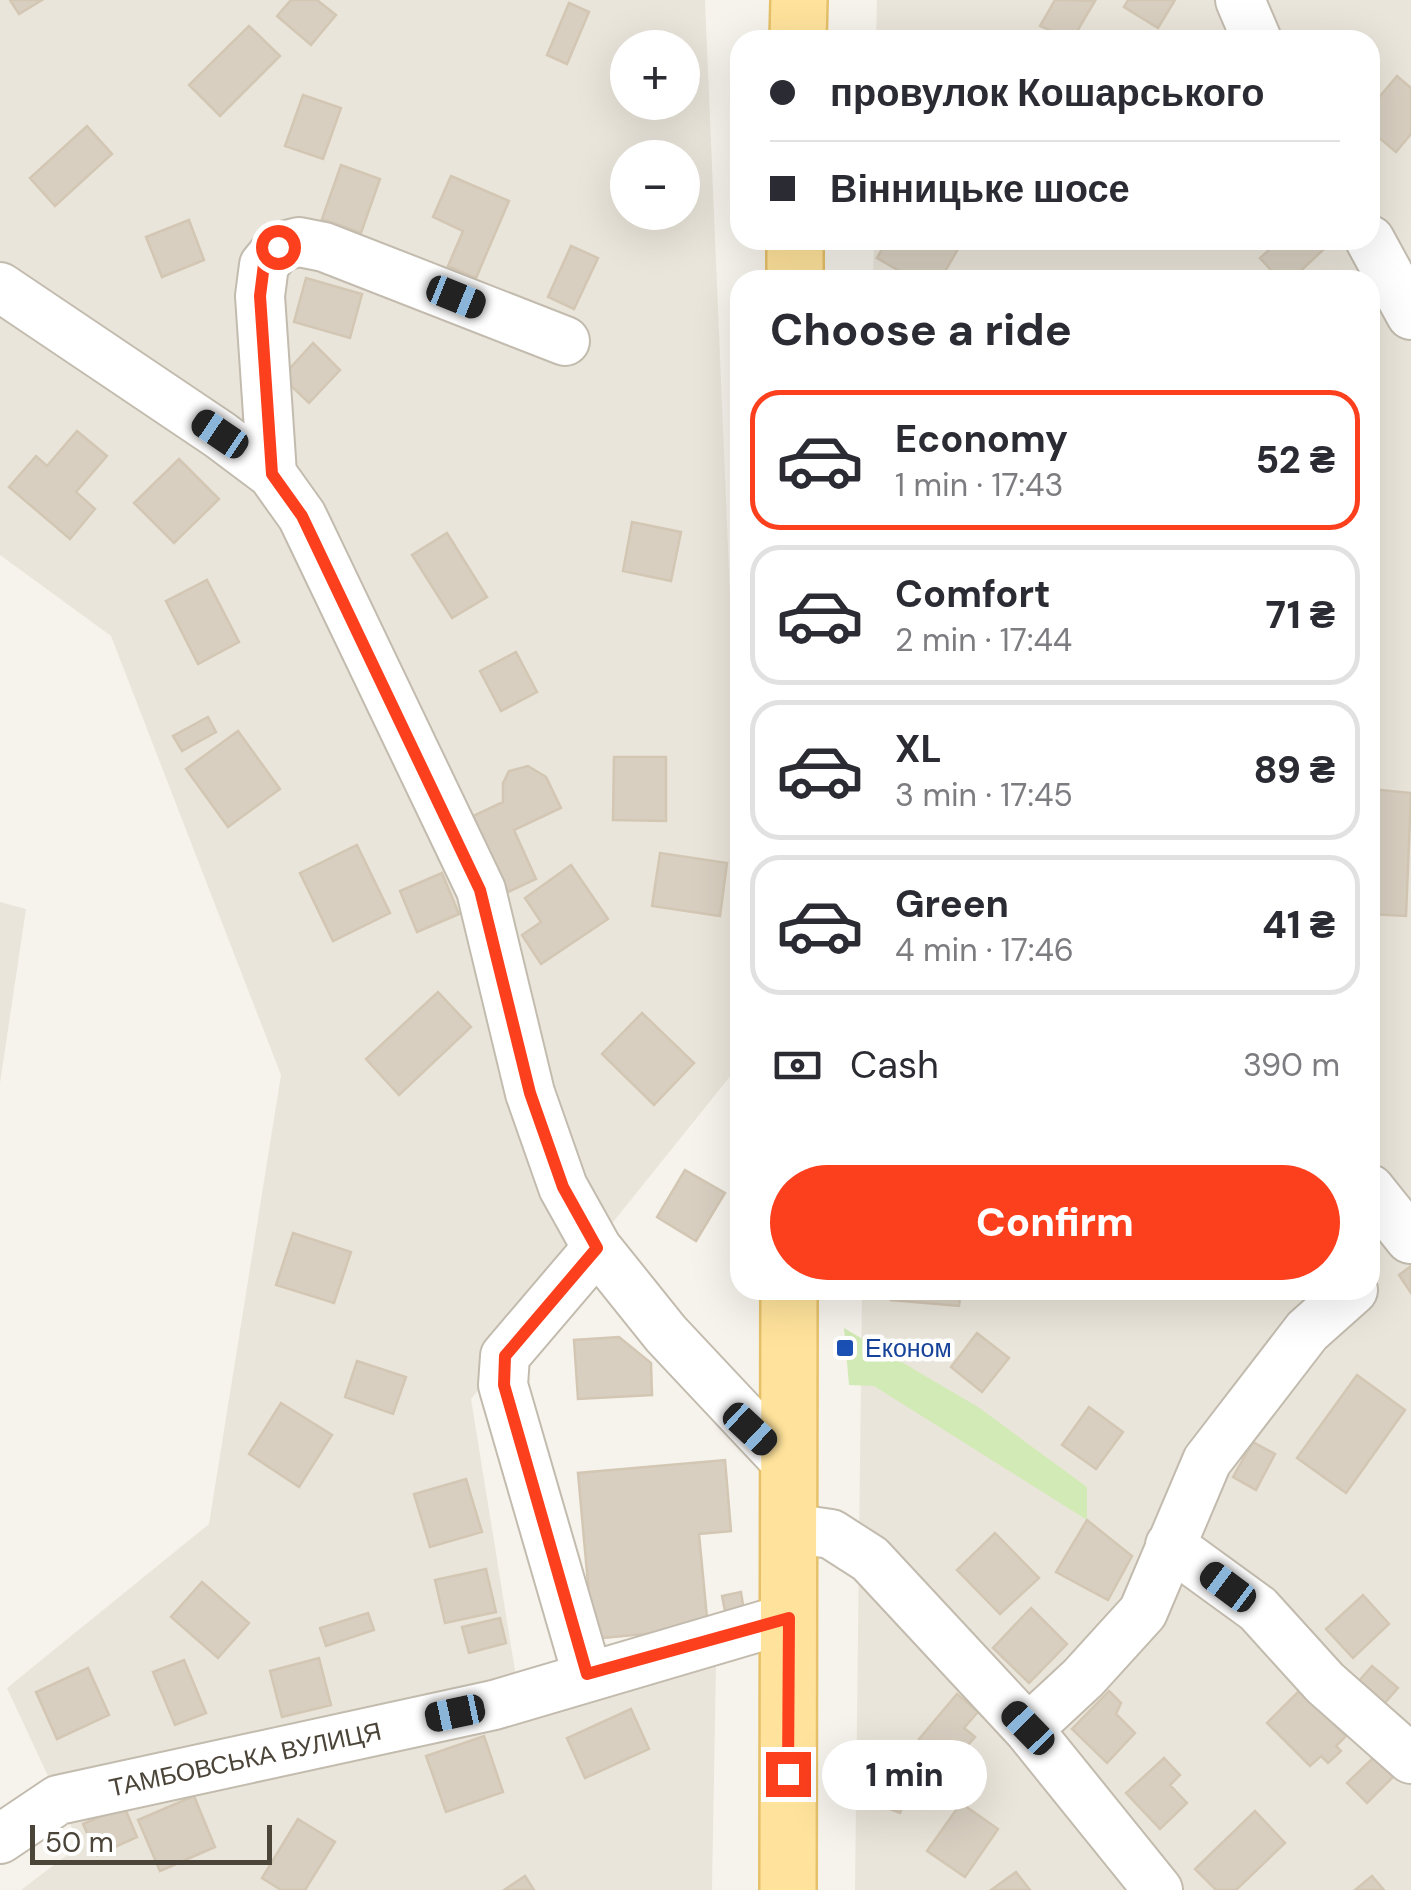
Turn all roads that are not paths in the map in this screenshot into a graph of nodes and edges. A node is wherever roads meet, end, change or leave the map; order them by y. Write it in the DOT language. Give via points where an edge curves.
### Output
graph roads {
  1 [pos="799,0"];
  2 [pos="1240,0"];
  3 [pos="798,30"];
  4 [pos="1253,30"];
  5 [pos="1375,250"];
  6 [pos="0,288"];
  7 [pos="1411,315"];
  8 [pos="565,341"];
  9 [pos="272,474"];
  10 [pos="1380,1201"];
  11 [pos="1410,1238"];
  12 [pos="597,1248"];
  13 [pos="1380,1265"];
  14 [pos="789,1300"];
  15 [pos="1342,1300"];
  16 [pos="789,1465"];
  17 [pos="789,1528"];
  18 [pos="1170,1545"];
  19 [pos="789,1618"];
  20 [pos="587,1674"];
  21 [pos="1028,1728"];
  22 [pos="1411,1759"];
  23 [pos="0,1839"];
  24 [pos="788,1890"];
  25 [pos="1158,1890"];
  1 -- 3 [label="main road"];
  2 -- 4 [label="street"];
  5 -- 7 [label="street"];
  6 -- 9 [label="street"];
  8 -- 9 [label="street" via="324,248 299,242 278,247 264,264 260,296"];
  9 -- 12 [label="street" via="302,516 480,890 530,1093 563,1187"];
  10 -- 11 [label="street"];
  11 -- 13 [label="street"];
  12 -- 16 [label="street" via="666,1334"];
  12 -- 20 [label="street" via="505,1356 504,1385"];
  14 -- 16 [label="main road"];
  15 -- 18 [label="street" via="1308,1331 1207,1460"];
  16 -- 17 [label="main road"];
  17 -- 19 [label="main road"];
  17 -- 21 [label="street" via="831,1534 870,1558"];
  18 -- 21 [label="street" via="1143,1612"];
  18 -- 22 [label="street" via="1258,1609 1326,1683"];
  19 -- 20 [label="street, ТАМБОВСЬКА ВУЛИЦЯ"];
  19 -- 24 [label="main road"];
  20 -- 23 [label="street, ТАМБОВСЬКА ВУЛИЦЯ" via="494,1704 58,1800"];
  21 -- 25 [label="street"];
}
